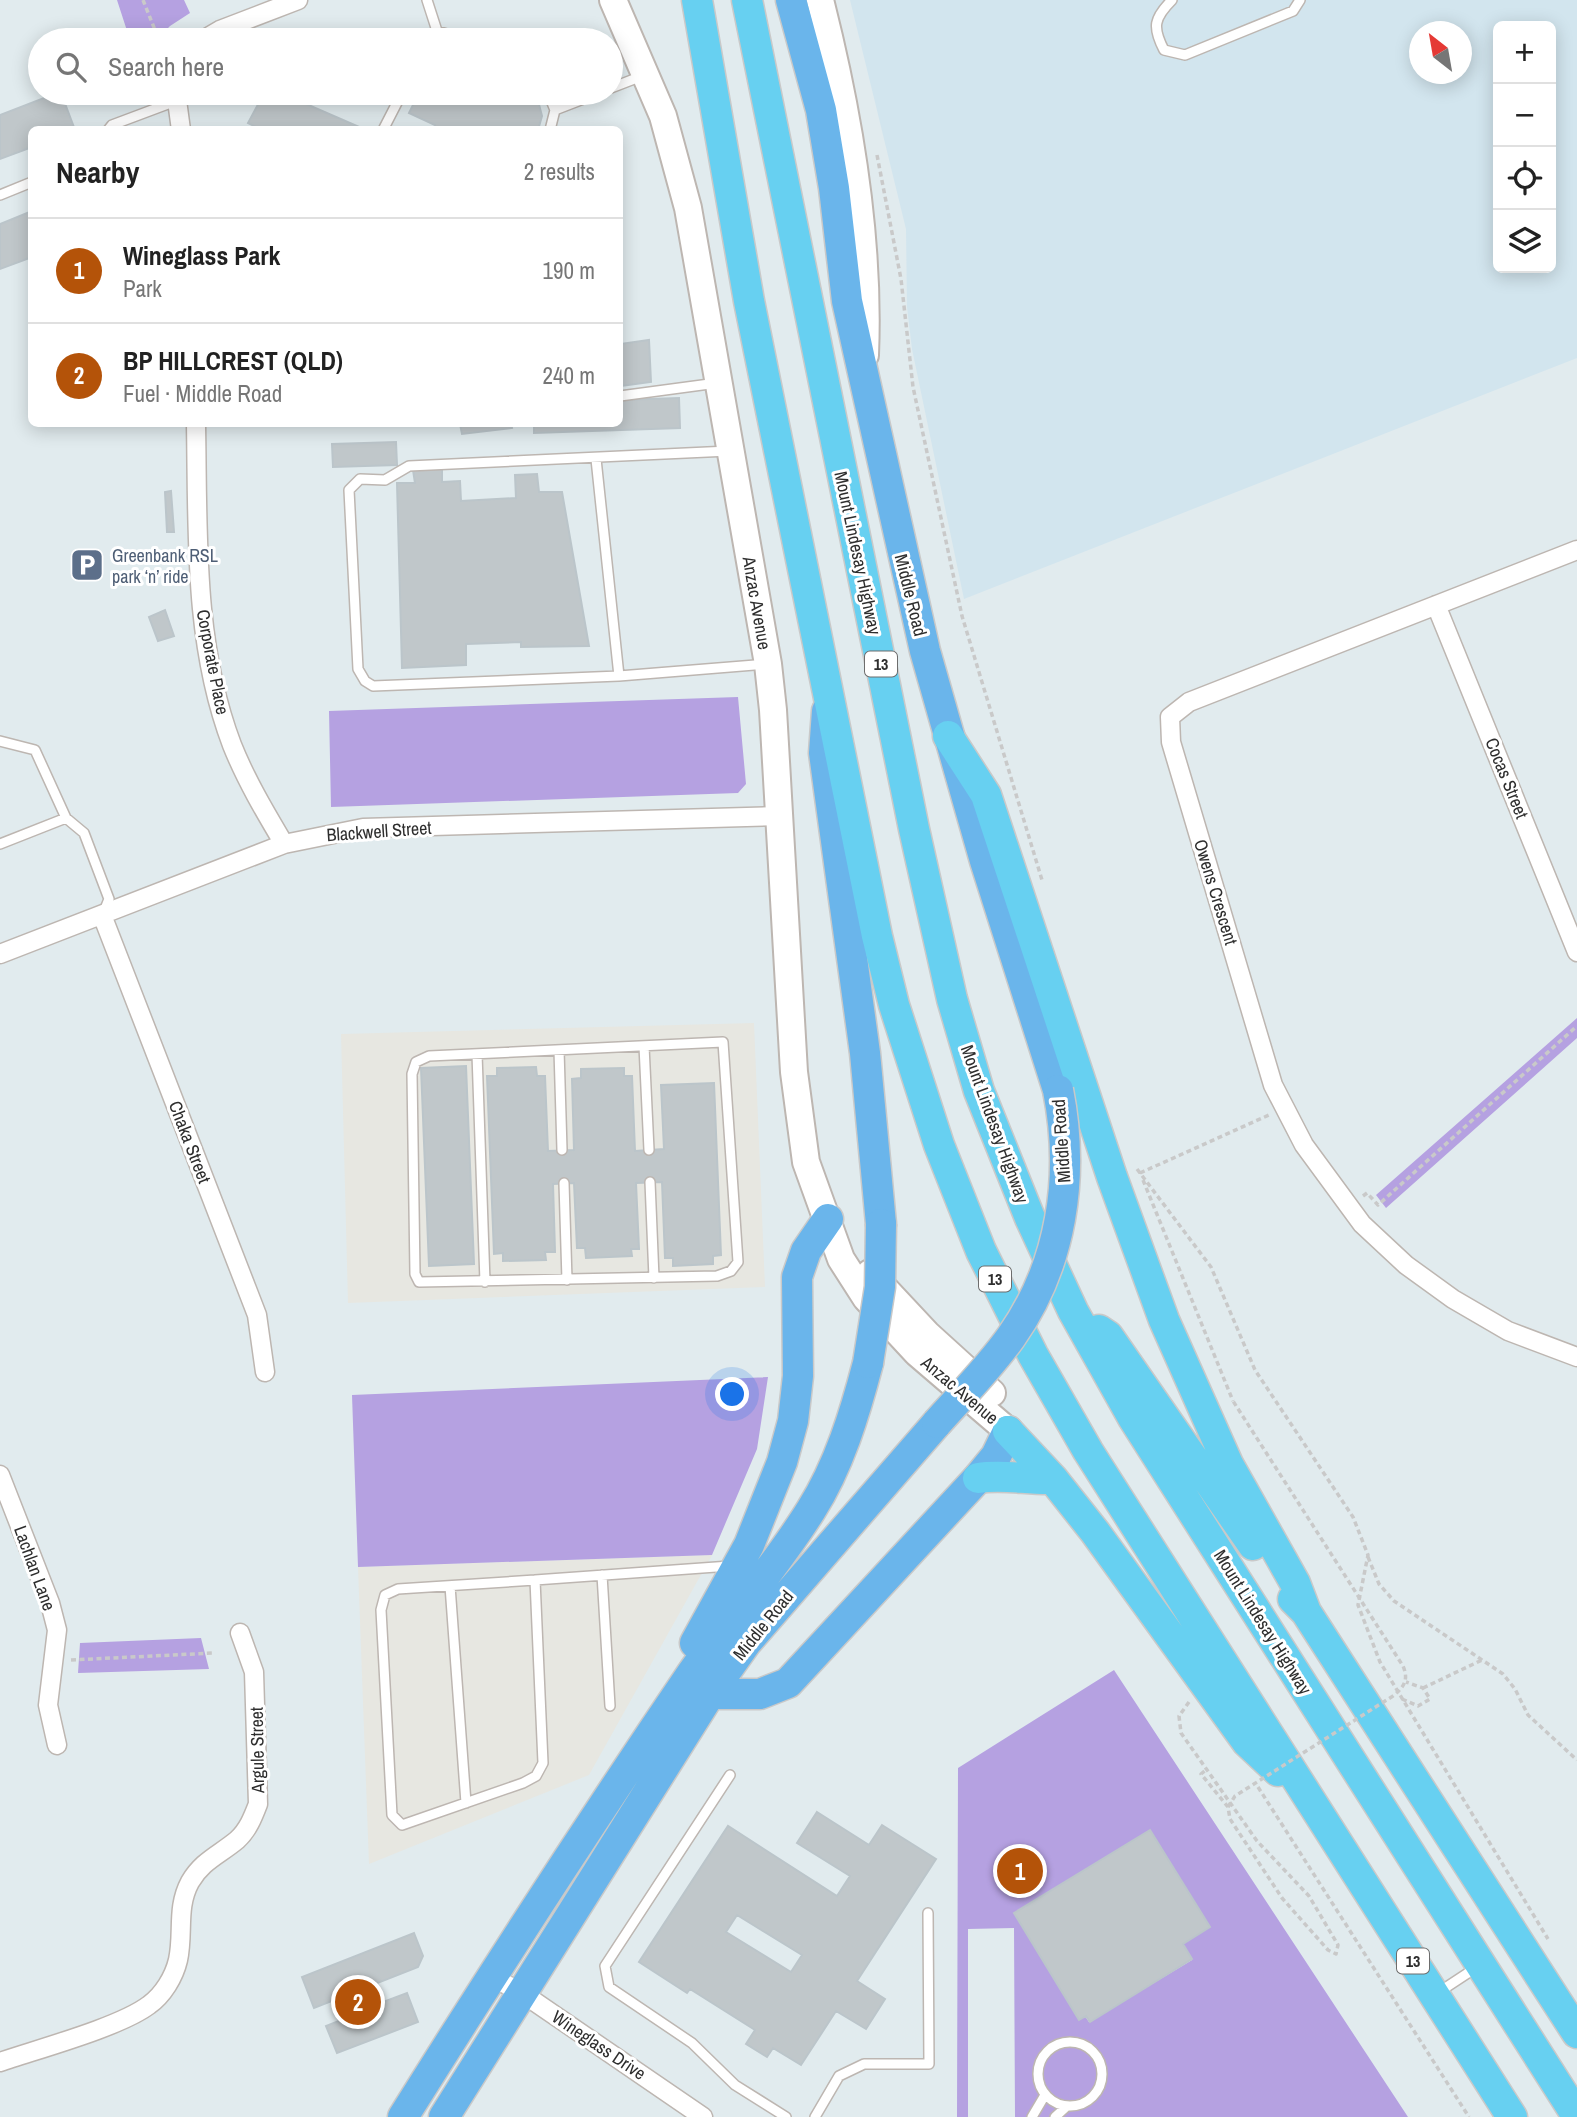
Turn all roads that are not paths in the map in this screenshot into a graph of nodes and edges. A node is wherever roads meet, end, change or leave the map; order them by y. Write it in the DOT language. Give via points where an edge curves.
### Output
graph roads {
  1 [pos="427,0"];
  2 [pos="613,0"];
  3 [pos="697,0"];
  4 [pos="747,0"];
  5 [pos="791,0"];
  6 [pos="820,0"];
  7 [pos="1172,0"];
  8 [pos="1300,0"];
  9 [pos="288,2"];
  10 [pos="225,28"];
  11 [pos="436,28"];
  12 [pos="647,74"];
  13 [pos="623,83"];
  14 [pos="158,105"];
  15 [pos="177,105"];
  16 [pos="396,105"];
  17 [pos="553,105"];
  18 [pos="568,105"];
  19 [pos="555,110"];
  20 [pos="111,126"];
  21 [pos="180,126"];
  22 [pos="385,126"];
  23 [pos="552,126"];
  24 [pos="28,184"];
  25 [pos="0,195"];
  26 [pos="865,369"];
  27 [pos="719,383"];
  28 [pos="623,396"];
  29 [pos="196,427"];
  30 [pos="731,451"];
  31 [pos="596,459"];
  32 [pos="1577,550"];
  33 [pos="1436,605"];
  34 [pos="768,664"];
  35 [pos="619,676"];
  36 [pos="828,689"];
  37 [pos="948,736"];
  38 [pos="0,741"];
  39 [pos="779,816"];
  40 [pos="66,818"];
  41 [pos="0,844"];
  42 [pos="284,844"];
  43 [pos="102,915"];
  44 [pos="1577,951"];
  45 [pos="0,954"];
  46 [pos="644,1046"];
  47 [pos="559,1050"];
  48 [pos="477,1054"];
  49 [pos="562,1150"];
  50 [pos="649,1150"];
  51 [pos="650,1182"];
  52 [pos="564,1183"];
  53 [pos="828,1219"];
  54 [pos="654,1278"];
  55 [pos="566,1280"];
  56 [pos="485,1282"];
  57 [pos="1073,1311"];
  58 [pos="1577,1357"];
  59 [pos="265,1372"];
  60 [pos="1008,1431"];
  61 [pos="0,1475"];
  62 [pos="978,1478"];
  63 [pos="1053,1479"];
  64 [pos="738,1565"];
  65 [pos="602,1575"];
  66 [pos="535,1580"];
  67 [pos="450,1586"];
  68 [pos="1306,1612"];
  69 [pos="240,1633"];
  70 [pos="700,1684"];
  71 [pos="610,1706"];
  72 [pos="57,1745"];
  73 [pos="730,1775"];
  74 [pos="466,1803"];
  75 [pos="1313,1805"];
  76 [pos="928,1913"];
  77 [pos="1480,1964"];
  78 [pos="492,1977"];
  79 [pos="522,1993"];
  80 [pos="1434,1995"];
  81 [pos="1577,2033"];
  82 [pos="0,2062"];
  83 [pos="1045,2095"];
  84 [pos="1066,2107"];
  85 [pos="1577,2116"];
  86 [pos="403,2117"];
  87 [pos="444,2117"];
  88 [pos="704,2117"];
  89 [pos="786,2117"];
  90 [pos="815,2117"];
  91 [pos="1032,2117"];
  92 [pos="1055,2117"];
  93 [pos="1512,2117"];
  1 -- 11 [label="lane"];
  2 -- 12 [label="main road, Anzac Avenue"];
  3 -- 36 [label="highway, 13" via="749,301"];
  4 -- 57 [label="highway, Mount Lindesay Highway / 13" via="944,965 998,1142"];
  5 -- 26 [label="main road, Middle Road" via="821,110 847,300"];
  6 -- 26 [label="main road" via="852,161 867,299"];
  7 -- 8 [label="lane" via="1157,15 1154,32 1164,50 1185,55 1293,11"];
  9 -- 10 [label="street"];
  12 -- 13 [label="lane"];
  12 -- 27 [label="main road, Anzac Avenue" via="688,208"];
  14 -- 20 [label="lane"];
  15 -- 21 [label="street"];
  16 -- 22 [label="lane"];
  17 -- 19 [label="lane"];
  18 -- 19 [label="lane"];
  19 -- 23 [label="lane"];
  24 -- 25 [label="lane"];
  26 -- 37 [label="main road, Middle Road" via="899,543"];
  27 -- 28 [label="lane"];
  27 -- 30 [label="main road, Anzac Avenue"];
  29 -- 42 [label="street, Corporate Place" via="200,589 213,684 232,746"];
  30 -- 31 [label="lane"];
  30 -- 34 [label="main road, Anzac Avenue"];
  31 -- 35 [label="lane"];
  31 -- 35 [label="lane" via="409,466 385,480 353,483 349,490 358,669 373,686"];
  32 -- 33 [label="street, Owens Crescent"];
  33 -- 44 [label="street, Cocas Street"];
  33 -- 58 [label="street, Owens Crescent" via="1189,702 1170,717 1171,742 1273,1085 1304,1145 1348,1208 1406,1265 1508,1331"];
  34 -- 35 [label="lane"];
  34 -- 39 [label="main road, Anzac Avenue"];
  36 -- 70 [label="main road, Middle Road, bridge" via="824,752 865,1053 881,1224 880,1287 868,1363 843,1444 813,1508"];
  36 -- 75 [label="highway, 13" via="894,1005 939,1145 981,1251 1088,1451"];
  37 -- 68 [label="highway" via="986,795 1164,1320 1228,1464 1295,1583"];
  37 -- 70 [label="main road, Middle Road, bridge" via="1058,1090 1066,1155 1065,1199 1041,1286 1002,1349 754,1633"];
  38 -- 40 [label="lane" via="35,750"];
  39 -- 42 [label="street, Blackwell Street" via="363,828"];
  39 -- 53 [label="main road, Anzac Avenue" via="800,1124 806,1162"];
  40 -- 41 [label="lane"];
  40 -- 43 [label="lane" via="84,833 107,893 109,900"];
  42 -- 43 [label="street, Blackwell Street"];
  43 -- 45 [label="street, Blackwell Street"];
  43 -- 59 [label="street, Chaka Street" via="257,1315"];
  46 -- 47 [label="lane"];
  46 -- 50 [label="lane"];
  46 -- 54 [label="lane" via="723,1042 738,1262 718,1276"];
  47 -- 48 [label="lane"];
  47 -- 49 [label="lane"];
  48 -- 56 [label="lane"];
  48 -- 56 [label="lane" via="429,1056 416,1062 412,1074 415,1274 419,1282"];
  51 -- 54 [label="lane"];
  52 -- 55 [label="lane"];
  53 -- 60 [label="main road, Anzac Avenue" via="904,1311 996,1397 1004,1408"];
  53 -- 64 [label="main road" via="806,1251 797,1277 799,1349 793,1421 767,1502"];
  54 -- 55 [label="lane"];
  55 -- 56 [label="lane"];
  57 -- 68 [label="highway" via="1108,1336 1284,1589"];
  57 -- 77 [label="highway, Mount Lindesay Highway / 13" via="1133,1418"];
  60 -- 62 [label="main road"];
  60 -- 63 [label="highway"];
  61 -- 72 [label="street, Lachlan Lane" via="57,1630 48,1705"];
  62 -- 63 [label="highway" via="1011,1474"];
  62 -- 70 [label="main road" via="788,1683 760,1694"];
  63 -- 75 [label="highway" via="1247,1742"];
  64 -- 65 [label="lane"];
  64 -- 70 [label="main road" via="695,1639"];
  65 -- 66 [label="lane"];
  65 -- 71 [label="lane"];
  66 -- 67 [label="lane"];
  66 -- 74 [label="lane" via="542,1763 536,1776 523,1783"];
  67 -- 74 [label="lane"];
  67 -- 74 [label="lane" via="398,1589 385,1595 392,1815 402,1825"];
  68 -- 81 [label="highway"];
  69 -- 82 [label="street, Argule Street" via="254,1672 258,1804 237,1839 202,1864 189,1883 181,1904 178,1960 166,1987 149,2005 120,2020"];
  70 -- 78 [label="main road, Middle Road" via="549,1885"];
  70 -- 79 [label="main road, Middle Road"];
  73 -- 89 [label="lane" via="605,1966 609,1987 692,2043 735,2085"];
  75 -- 80 [label="highway, 13"];
  76 -- 90 [label="lane" via="929,2064 864,2064 839,2076"];
  77 -- 80 [label="lane"];
  77 -- 85 [label="highway, Mount Lindesay Highway / 13"];
  78 -- 79 [label="street, Wineglass Drive"];
  78 -- 86 [label="main road, Middle Road"];
  79 -- 87 [label="main road, Middle Road"];
  79 -- 88 [label="street, Wineglass Drive"];
  80 -- 93 [label="highway, 13"];
  83 -- 84 [label="lane"];
  83 -- 84 [label="lane" via="1038,2070 1046,2053 1062,2043 1089,2048 1101,2063 1102,2082 1092,2098"];
  83 -- 91 [label="lane"];
  84 -- 92 [label="lane"];
}
